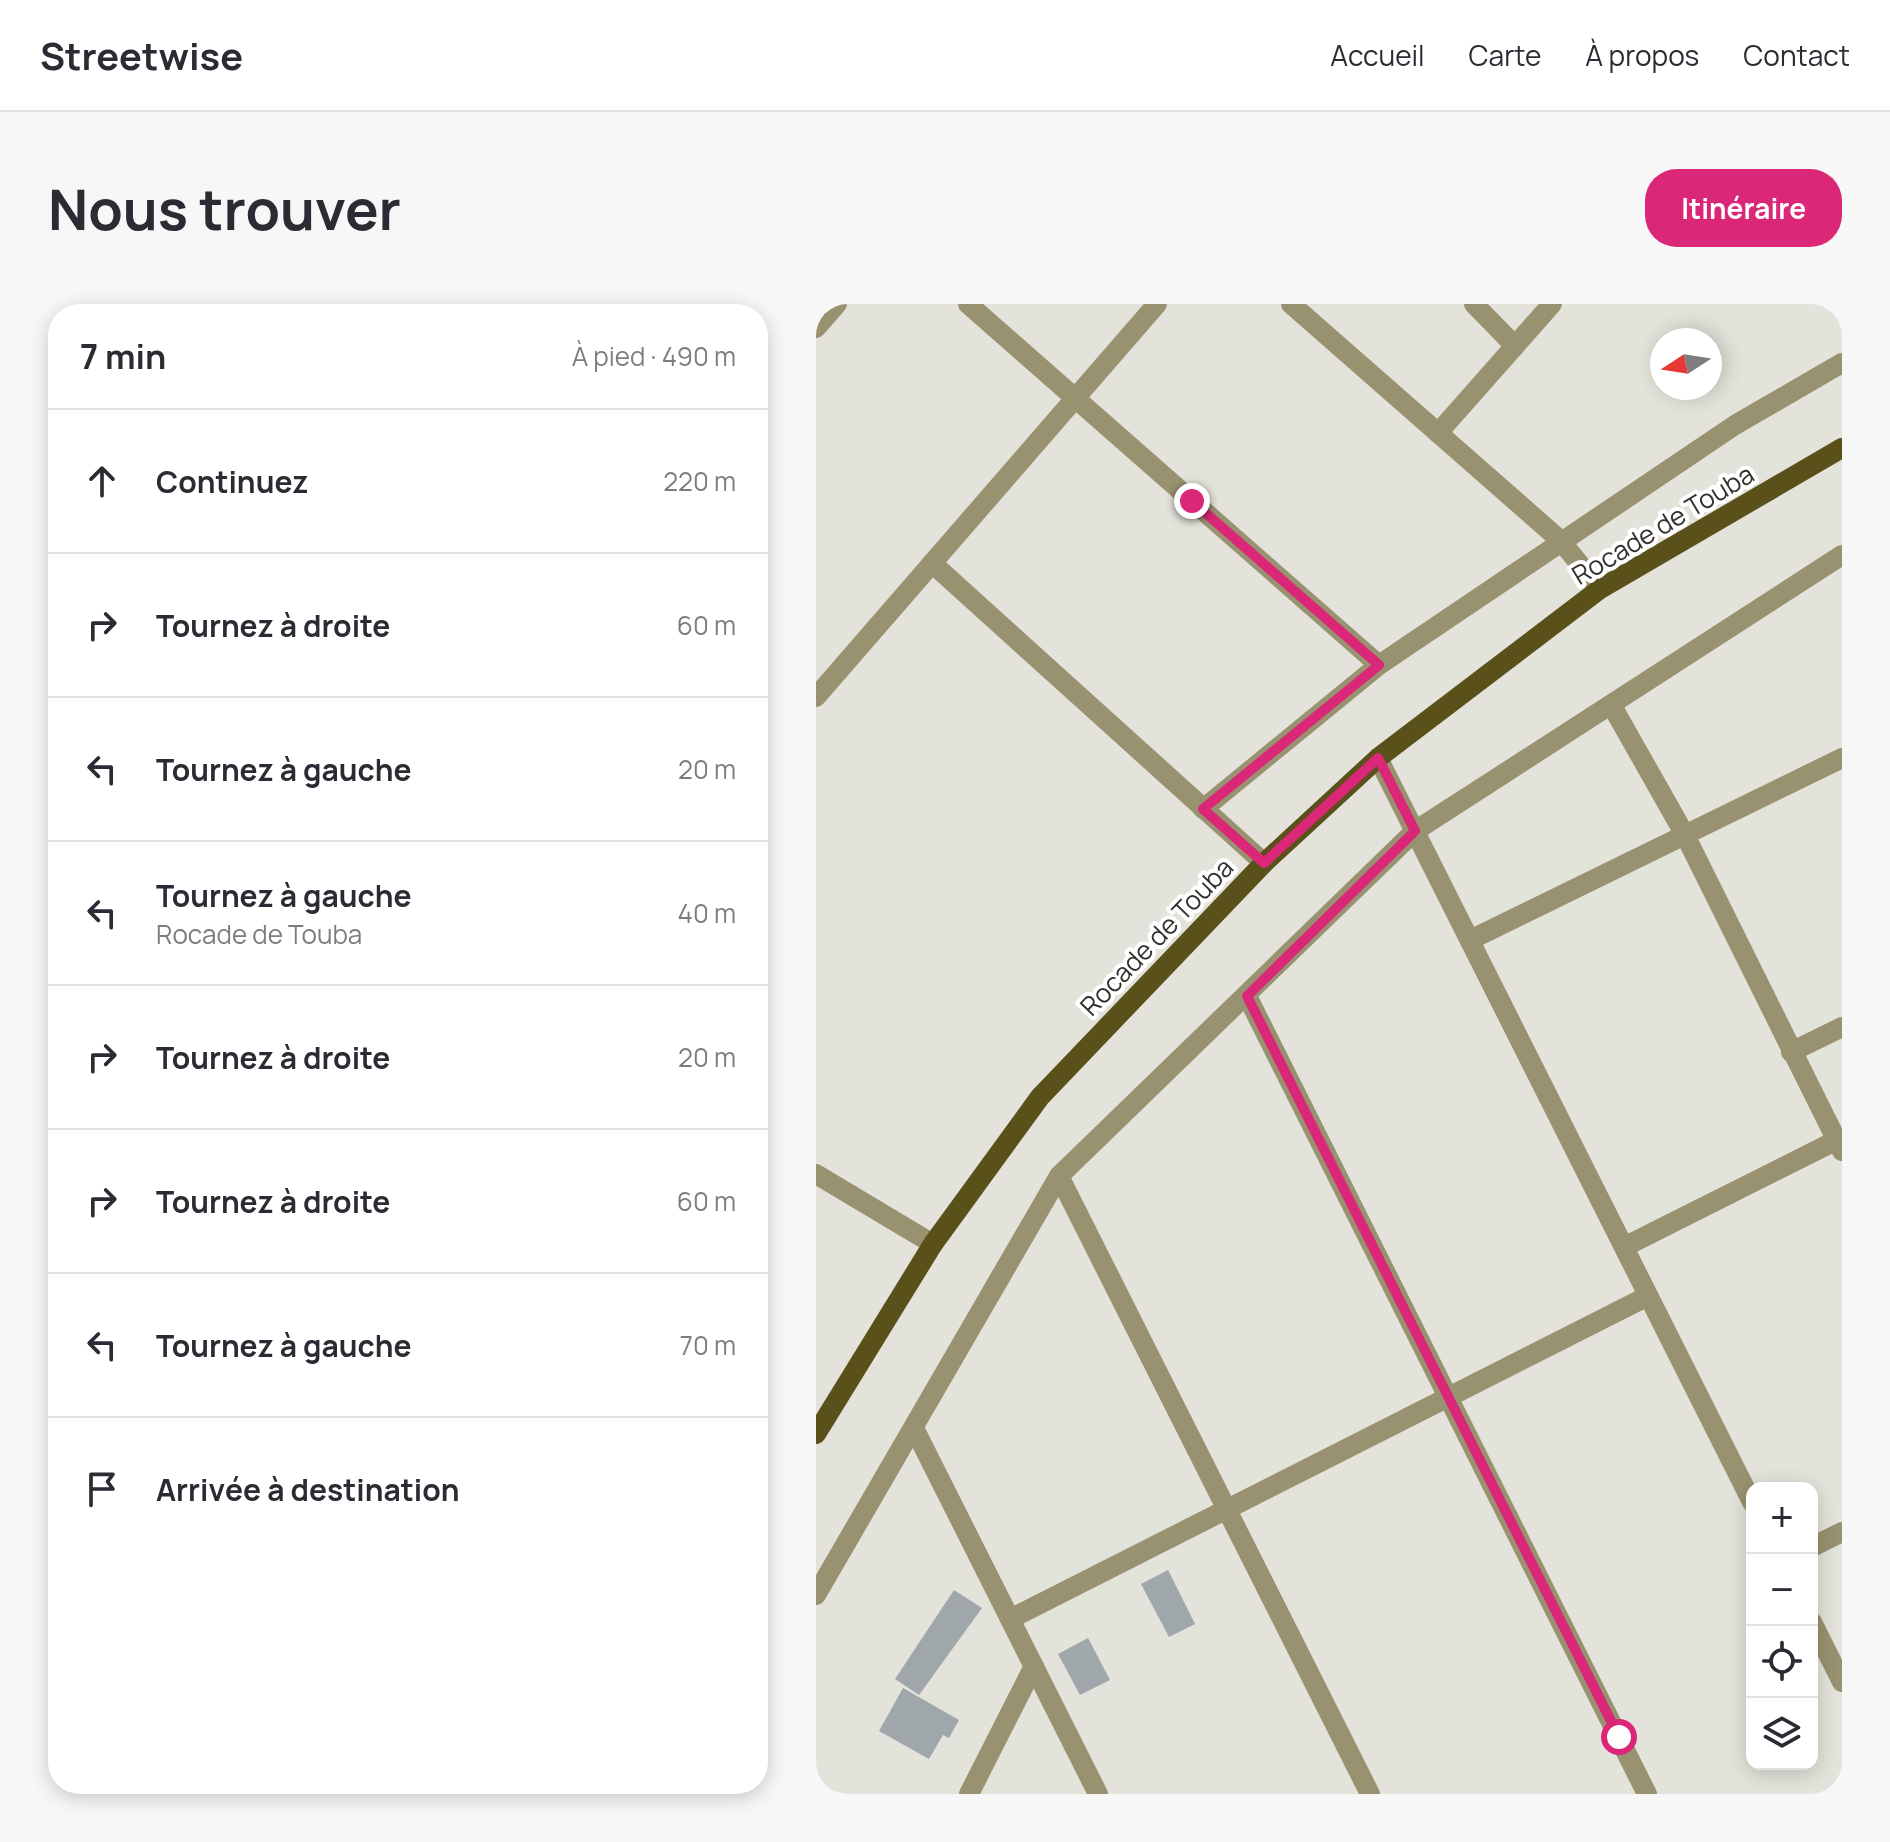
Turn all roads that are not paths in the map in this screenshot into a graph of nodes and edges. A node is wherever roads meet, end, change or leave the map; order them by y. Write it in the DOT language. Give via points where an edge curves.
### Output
graph roads {
  1 [pos="837,304"];
  2 [pos="968,304"];
  3 [pos="1157,304"];
  4 [pos="1291,304"];
  5 [pos="1474,304"];
  6 [pos="1552,304"];
  7 [pos="816,328"];
  8 [pos="1515,346"];
  9 [pos="1842,363"];
  10 [pos="1075,398"];
  11 [pos="1438,433"];
  12 [pos="1842,448"];
  13 [pos="1560,540"];
  14 [pos="1842,555"];
  15 [pos="932,563"];
  16 [pos="1600,589"];
  17 [pos="1379,665"];
  18 [pos="816,697"];
  19 [pos="1612,706"];
  20 [pos="1378,758"];
  21 [pos="1842,758"];
  22 [pos="1203,809"];
  23 [pos="1415,831"];
  24 [pos="1685,835"];
  25 [pos="1264,863"];
  26 [pos="1470,940"];
  27 [pos="1247,996"];
  28 [pos="1842,1027"];
  29 [pos="1791,1052"];
  30 [pos="1839,1145"];
  31 [pos="816,1174"];
  32 [pos="1059,1176"];
  33 [pos="933,1244"];
  34 [pos="1624,1247"];
  35 [pos="1648,1296"];
  36 [pos="1448,1397"];
  37 [pos="914,1428"];
  38 [pos="816,1434"];
  39 [pos="1746,1490"];
  40 [pos="1227,1509"];
  41 [pos="1842,1532"];
  42 [pos="1818,1544"];
  43 [pos="816,1595"];
  44 [pos="1010,1619"];
  45 [pos="1814,1626"];
  46 [pos="1034,1666"];
  47 [pos="1842,1682"];
  48 [pos="969,1794"];
  49 [pos="1098,1794"];
  50 [pos="1370,1794"];
  51 [pos="1647,1794"];
  1 -- 7 [label="street"];
  2 -- 10 [label="street"];
  3 -- 10 [label="street"];
  4 -- 11 [label="street"];
  5 -- 8 [label="street"];
  6 -- 8 [label="street"];
  8 -- 11 [label="street"];
  9 -- 13 [label="street" via="1735,425"];
  10 -- 15 [label="street"];
  10 -- 17 [label="street"];
  11 -- 13 [label="street"];
  12 -- 16 [label="main road, Rocade de Touba"];
  13 -- 16 [label="street"];
  13 -- 17 [label="street"];
  14 -- 19 [label="street"];
  15 -- 18 [label="street"];
  15 -- 22 [label="street"];
  16 -- 20 [label="main road, Rocade de Touba"];
  17 -- 22 [label="street"];
  19 -- 23 [label="street"];
  19 -- 24 [label="street"];
  20 -- 23 [label="street"];
  20 -- 25 [label="main road, Rocade de Touba"];
  21 -- 24 [label="street"];
  22 -- 25 [label="street"];
  23 -- 26 [label="street"];
  23 -- 27 [label="street"];
  24 -- 26 [label="street"];
  24 -- 29 [label="street"];
  25 -- 33 [label="main road, Rocade de Touba" via="1040,1097"];
  26 -- 34 [label="street"];
  27 -- 32 [label="street"];
  27 -- 36 [label="street"];
  28 -- 29 [label="street"];
  29 -- 30 [label="street"];
  30 -- 34 [label="street"];
  31 -- 33 [label="street"];
  32 -- 37 [label="street"];
  32 -- 40 [label="street"];
  33 -- 38 [label="main road, Rocade de Touba"];
  34 -- 35 [label="street"];
  35 -- 36 [label="street"];
  35 -- 39 [label="street"];
  36 -- 40 [label="street"];
  36 -- 51 [label="street"];
  37 -- 43 [label="street"];
  37 -- 44 [label="street"];
  40 -- 44 [label="street"];
  40 -- 50 [label="street"];
  41 -- 42 [label="street"];
  44 -- 46 [label="street"];
  45 -- 47 [label="street"];
  46 -- 48 [label="street"];
  46 -- 49 [label="street"];
}
